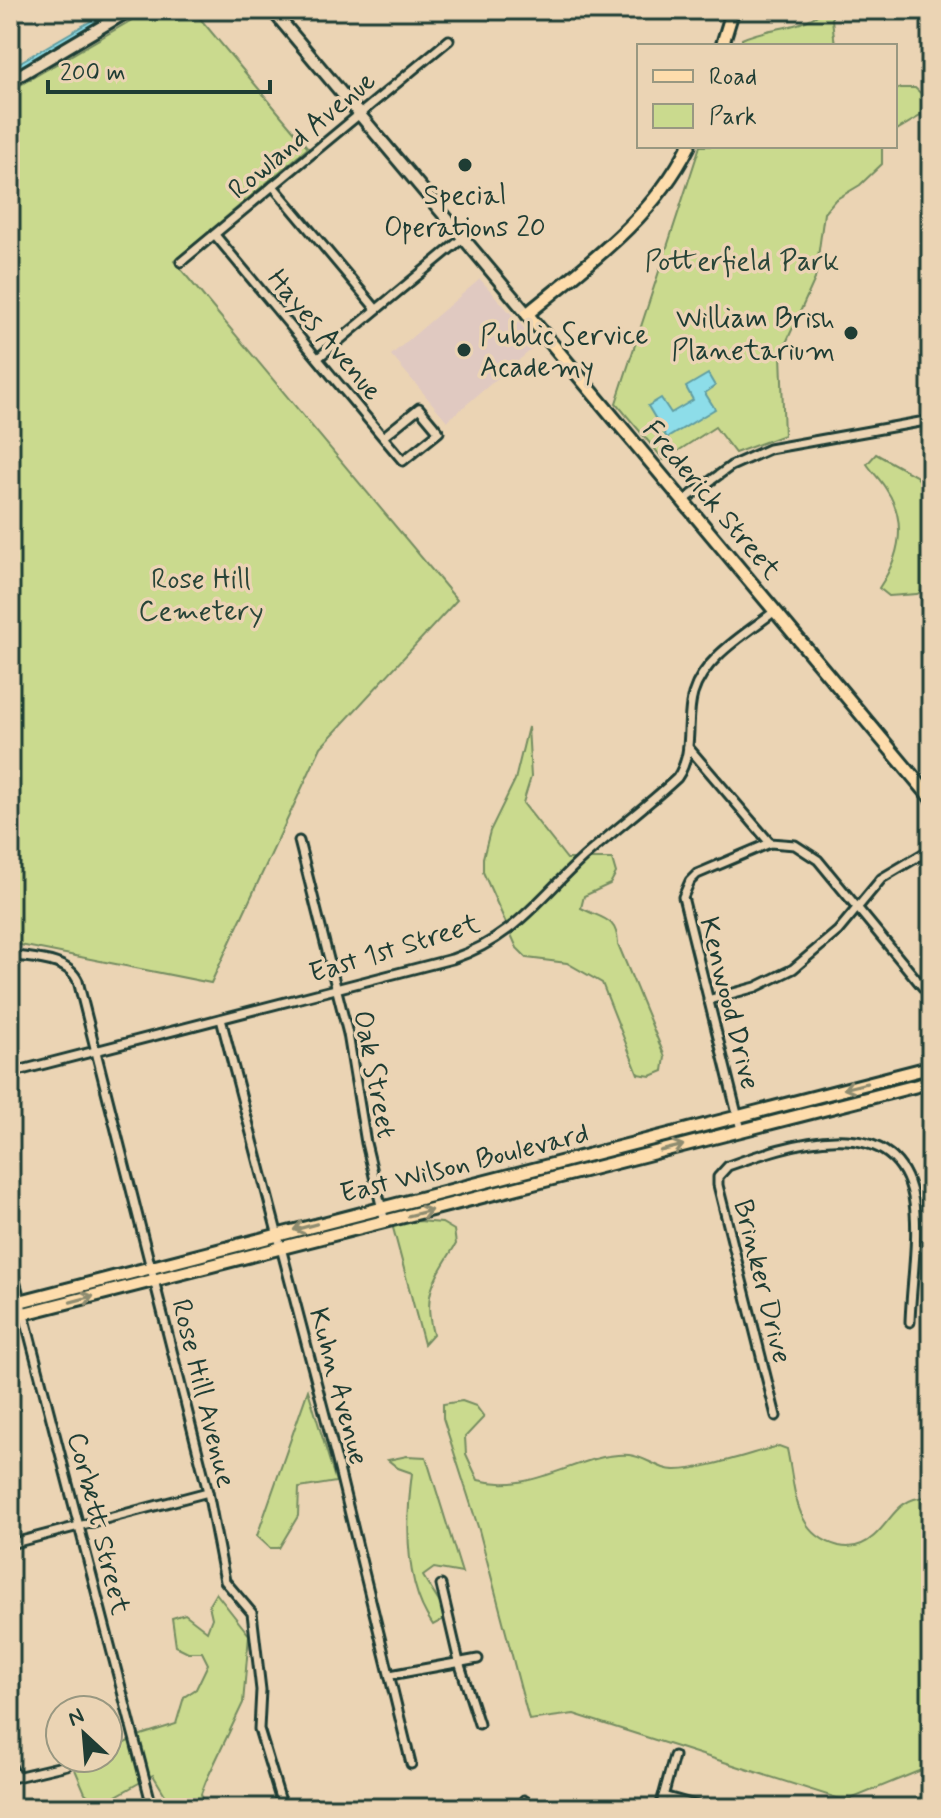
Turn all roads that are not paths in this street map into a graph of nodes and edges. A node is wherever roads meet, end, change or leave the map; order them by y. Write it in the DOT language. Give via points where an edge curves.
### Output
graph roads {
  1 [pos="130,10"];
  2 [pos="272,10"];
  3 [pos="733,10"];
  4 [pos="449,40"];
  5 [pos="723,44"];
  6 [pos="10,81"];
  7 [pos="360,114"];
  8 [pos="688,148"];
  9 [pos="273,186"];
  10 [pos="215,235"];
  11 [pos="463,238"];
  12 [pos="181,262"];
  13 [pos="376,309"];
  14 [pos="527,314"];
  15 [pos="318,358"];
  16 [pos="931,420"];
  17 [pos="383,437"];
  18 [pos="683,501"];
  19 [pos="775,611"];
  20 [pos="688,747"];
  21 [pos="931,798"];
  22 [pos="299,841"];
  23 [pos="770,843"];
  24 [pos="931,849"];
  25 [pos="857,906"];
  26 [pos="10,955"];
  27 [pos="336,989"];
  28 [pos="931,997"];
  29 [pos="708,1000"];
  30 [pos="221,1019"];
  31 [pos="95,1051"];
  32 [pos="931,1067"];
  33 [pos="10,1073"];
  34 [pos="931,1082"];
  35 [pos="738,1116"];
  36 [pos="741,1130"];
  37 [pos="381,1208"];
  38 [pos="385,1222"];
  39 [pos="279,1241"];
  40 [pos="10,1261"];
  41 [pos="153,1273"];
  42 [pos="15,1302"];
  43 [pos="24,1314"];
  44 [pos="10,1317"];
  45 [pos="910,1322"];
  46 [pos="776,1416"];
  47 [pos="208,1492"];
  48 [pos="78,1526"];
  49 [pos="10,1544"];
  50 [pos="441,1585"];
  51 [pos="478,1659"];
  52 [pos="459,1662"];
  53 [pos="390,1675"];
  54 [pos="479,1724"];
  55 [pos="674,1756"];
  56 [pos="10,1764"];
  57 [pos="411,1764"];
  58 [pos="44,1770"];
  59 [pos="149,1795"];
  60 [pos="663,1796"];
  61 [pos="524,1800"];
  62 [pos="283,1808"];
  63 [pos="533,1808"];
  64 [pos="660,1808"];
  65 [pos="705,1808"];
  1 -- 6 [label="main road"];
  2 -- 7 [label="main road, Frederick Street"];
  3 -- 5 [label="main road"];
  4 -- 7 [label="street, Rowland Avenue"];
  7 -- 9 [label="street, Rowland Avenue"];
  7 -- 11 [label="main road, Frederick Street"];
  8 -- 14 [label="main road" via="638,220"];
  9 -- 10 [label="street, Rowland Avenue"];
  9 -- 13 [label="street"];
  10 -- 12 [label="street, Rowland Avenue"];
  10 -- 15 [label="street, Hayes Avenue"];
  11 -- 13 [label="street"];
  11 -- 14 [label="main road, Frederick Street"];
  13 -- 15 [label="street"];
  14 -- 18 [label="main road, Frederick Street"];
  15 -- 17 [label="street, Hayes Avenue"];
  16 -- 18 [label="street" via="769,449 731,466"];
  17 -- 17 [label="street, Hayes Avenue" via="419,408 439,432 403,461"];
  18 -- 19 [label="main road, Frederick Street"];
  19 -- 20 [label="street, East 1st Street" via="702,676 691,704"];
  19 -- 21 [label="main road, Frederick Street"];
  20 -- 23 [label="street"];
  20 -- 27 [label="street, East 1st Street" via="677,778 579,861 499,939 452,959"];
  22 -- 27 [label="street, Oak Street"];
  23 -- 25 [label="street" via="806,850"];
  23 -- 29 [label="street, Kenwood Drive" via="697,874 686,888 684,908"];
  24 -- 25 [label="street" via="882,878"];
  25 -- 28 [label="street"];
  25 -- 29 [label="street" via="823,946 793,969 756,987"];
  26 -- 31 [label="street, Rose Hill Avenue" via="72,971"];
  27 -- 30 [label="street, East 1st Street"];
  27 -- 37 [label="street, Oak Street"];
  29 -- 35 [label="street, Kenwood Drive"];
  30 -- 31 [label="street, East 1st Street"];
  30 -- 39 [label="street, Kuhn Avenue"];
  31 -- 33 [label="street, East 1st Street"];
  31 -- 41 [label="street, Rose Hill Avenue"];
  32 -- 35 [label="main road, East Wilson Boulevard, one-way"];
  34 -- 36 [label="main road, East Wilson Boulevard"];
  35 -- 36 [label="street, Kenwood Drive"];
  35 -- 37 [label="main road, East Wilson Boulevard"];
  38 -- 36 [label="main road, East Wilson Boulevard, one-way"];
  37 -- 38 [label="street, Oak Street"];
  37 -- 39 [label="main road, East Wilson Boulevard, one-way"];
  38 -- 39 [label="main road, East Wilson Boulevard"];
  39 -- 41 [label="main road, East Wilson Boulevard"];
  39 -- 53 [label="street, Kuhn Avenue"];
  40 -- 42 [label="street, Corbett Street"];
  41 -- 42 [label="main road, East Wilson Boulevard"];
  43 -- 41 [label="main road, East Wilson Boulevard, one-way"];
  41 -- 47 [label="street, Rose Hill Avenue"];
  42 -- 43 [label="street, Corbett Street"];
  43 -- 44 [label="main road, East Wilson Boulevard"];
  43 -- 48 [label="street, Corbett Street"];
  45 -- 46 [label="street, Brinker Drive" via="913,1198 894,1160 867,1143 839,1138 728,1166 718,1185"];
  47 -- 48 [label="street"];
  47 -- 62 [label="street, Rose Hill Avenue" via="225,1581 252,1613 262,1700 259,1729"];
  48 -- 49 [label="street"];
  48 -- 59 [label="street, Corbett Street"];
  50 -- 52 [label="street"];
  51 -- 52 [label="street"];
  52 -- 53 [label="street"];
  52 -- 54 [label="street"];
  53 -- 57 [label="street, Kuhn Avenue"];
  55 -- 60 [label="street"];
  56 -- 58 [label="street" via="16,1777"];
  60 -- 64 [label="street"];
  60 -- 65 [label="street"];
  61 -- 63 [label="street"];
}
